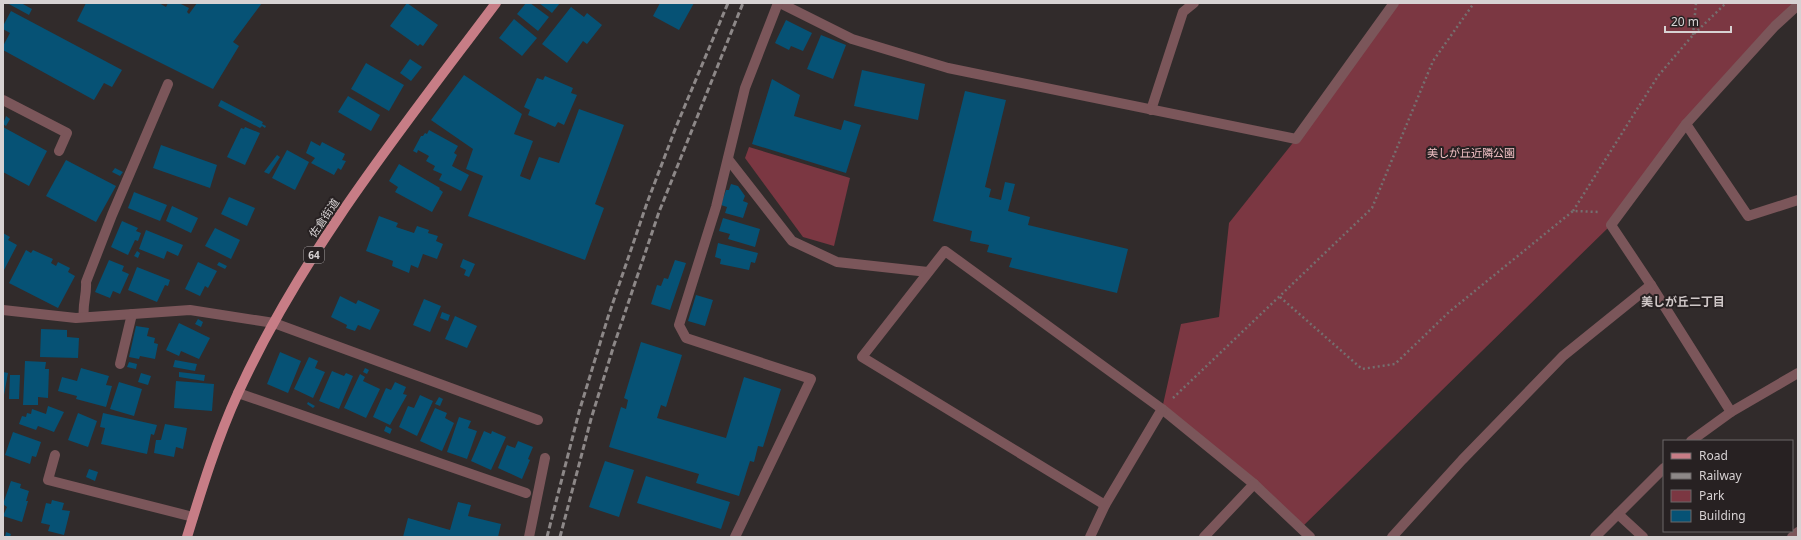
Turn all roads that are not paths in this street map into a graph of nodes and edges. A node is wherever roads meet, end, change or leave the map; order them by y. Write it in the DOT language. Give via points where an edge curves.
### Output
graph roads {
  1 [pos="496,3"];
  2 [pos="779,3"];
  3 [pos="1194,3"];
  4 [pos="1394,3"];
  5 [pos="1798,5"];
  6 [pos="168,84"];
  7 [pos="3,100"];
  8 [pos="1151,110"];
  9 [pos="1686,124"];
  10 [pos="59,151"];
  11 [pos="728,159"];
  12 [pos="1798,200"];
  13 [pos="928,272"];
  14 [pos="1651,285"];
  15 [pos="3,310"];
  16 [pos="132,314"];
  17 [pos="84,318"];
  18 [pos="274,323"];
  19 [pos="120,364"];
  20 [pos="1798,372"];
  21 [pos="238,393"];
  22 [pos="1162,409"];
  23 [pos="1731,412"];
  24 [pos="538,420"];
  25 [pos="1692,440"];
  26 [pos="55,455"];
  27 [pos="545,458"];
  28 [pos="1663,469"];
  29 [pos="1254,484"];
  30 [pos="526,493"];
  31 [pos="1105,505"];
  32 [pos="1618,514"];
  33 [pos="193,516"];
  34 [pos="1798,532"];
  35 [pos="187,537"];
  36 [pos="528,537"];
  37 [pos="735,537"];
  38 [pos="1090,537"];
  39 [pos="1204,537"];
  40 [pos="1310,537"];
  41 [pos="1392,537"];
  42 [pos="1595,537"];
  43 [pos="1643,537"];
  44 [pos="1792,537"];
  1 -- 18 [label="main road, 佐倉街道 / 64" via="377,161 322,243"];
  2 -- 8 [label="street" via="852,39 948,68"];
  2 -- 11 [label="street" via="745,88"];
  3 -- 8 [label="street" via="1183,12"];
  4 -- 8 [label="street" via="1296,139"];
  5 -- 9 [label="street" via="1775,26"];
  6 -- 17 [label="street" via="86,282 87,291 82,307"];
  7 -- 10 [label="street" via="67,133"];
  9 -- 12 [label="street" via="1748,216"];
  9 -- 14 [label="street" via="1611,225"];
  11 -- 13 [label="street" via="792,241 837,262"];
  11 -- 37 [label="street" via="716,207 679,325 686,338 811,379"];
  13 -- 22 [label="street" via="945,251"];
  13 -- 31 [label="street" via="862,357"];
  14 -- 23 [label="street"];
  14 -- 41 [label="street" via="1563,356"];
  15 -- 17 [label="street"];
  16 -- 17 [label="street"];
  16 -- 18 [label="street" via="190,310"];
  16 -- 19 [label="street"];
  18 -- 21 [label="main road, 佐倉街道 / 64"];
  18 -- 24 [label="street"];
  20 -- 23 [label="street"];
  21 -- 30 [label="street"];
  21 -- 33 [label="main road, 佐倉街道 / 64"];
  22 -- 29 [label="street"];
  22 -- 31 [label="street"];
  23 -- 25 [label="street"];
  26 -- 33 [label="street" via="48,480"];
  27 -- 36 [label="street"];
  28 -- 32 [label="street"];
  29 -- 39 [label="street"];
  29 -- 40 [label="street"];
  31 -- 38 [label="street"];
  32 -- 42 [label="street"];
  32 -- 43 [label="street"];
  33 -- 35 [label="main road, 佐倉街道 / 64"];
  34 -- 44 [label="street"];
}
